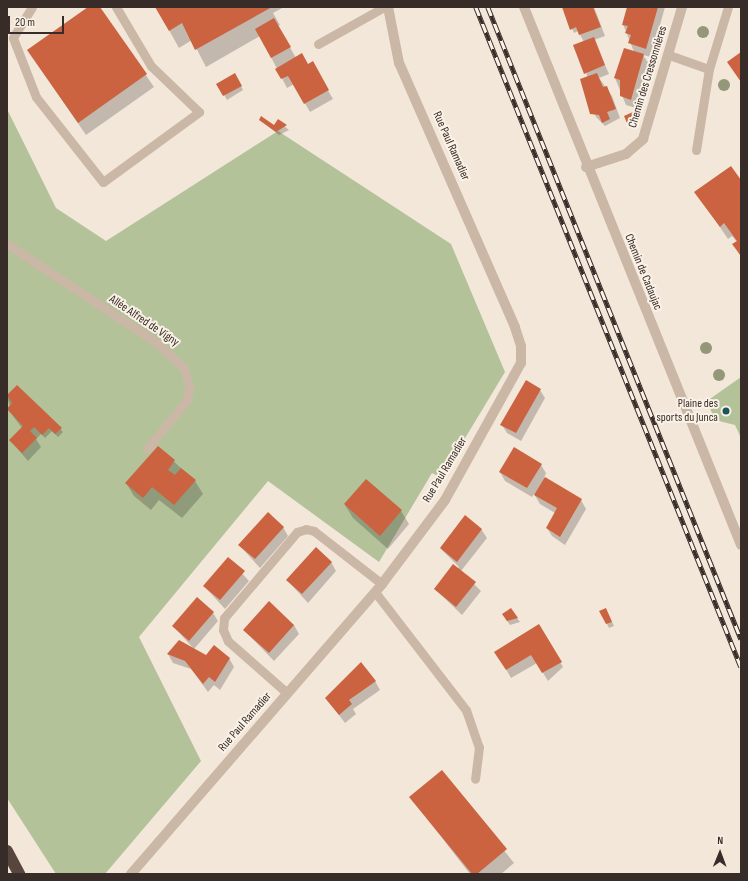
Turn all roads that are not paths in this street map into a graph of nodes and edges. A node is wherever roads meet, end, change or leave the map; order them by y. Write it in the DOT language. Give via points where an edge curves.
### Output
graph roads {
  1 [pos="32,7"];
  2 [pos="116,7"];
  3 [pos="384,7"];
  4 [pos="388,7"];
  5 [pos="524,7"];
  6 [pos="682,7"];
  7 [pos="728,7"];
  8 [pos="318,44"];
  9 [pos="668,54"];
  10 [pos="709,69"];
  11 [pos="696,150"];
  12 [pos="586,167"];
  13 [pos="7,244"];
  14 [pos="147,449"];
  15 [pos="741,545"];
  16 [pos="382,584"];
  17 [pos="375,592"];
  18 [pos="286,693"];
  19 [pos="474,779"];
  20 [pos="7,851"];
  21 [pos="19,874"];
  22 [pos="131,874"];
  1 -- 2 [label="lane" via="13,38 36,97 104,182 199,112 151,66"];
  3 -- 8 [label="lane"];
  4 -- 16 [label="street, Rue Paul Ramadier" via="399,63 515,327 522,358 445,500"];
  5 -- 12 [label="street, Chemin de Cadaujac"];
  6 -- 9 [label="street, Chemin des Cressonnières"];
  7 -- 10 [label="lane"];
  9 -- 10 [label="lane"];
  9 -- 12 [label="street, Chemin des Cressonnières" via="643,139 626,154"];
  10 -- 11 [label="lane"];
  12 -- 15 [label="street, Chemin de Cadaujac"];
  13 -- 14 [label="lane, Allée Alfred de Vigny" via="157,343 184,368 189,386 187,400"];
  16 -- 17 [label="street, Rue Paul Ramadier"];
  16 -- 18 [label="lane" via="314,531 306,529 297,532 224,618 223,630 228,641"];
  17 -- 18 [label="street, Rue Paul Ramadier"];
  17 -- 19 [label="lane" via="466,710 479,747"];
  18 -- 22 [label="street, Rue Paul Ramadier"];
  20 -- 21 [label="highway"];
}
